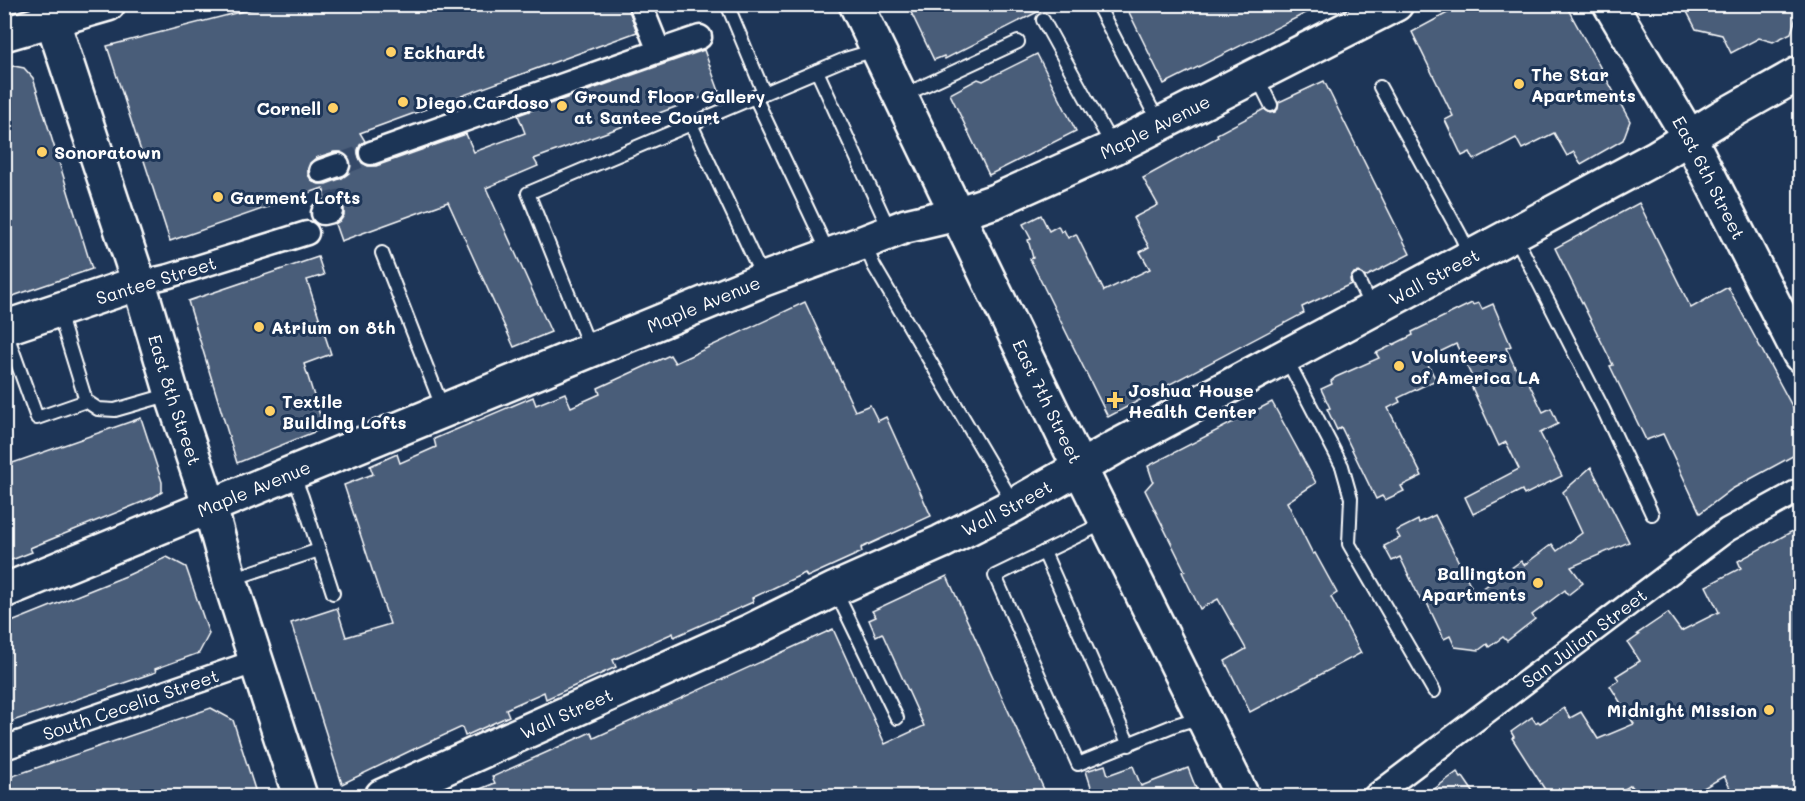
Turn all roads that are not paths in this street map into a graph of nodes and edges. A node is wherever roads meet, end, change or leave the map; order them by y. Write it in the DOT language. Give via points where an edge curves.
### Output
graph roads {
  1 [pos="108,4"];
  2 [pos="639,4"];
  3 [pos="727,4"];
  4 [pos="856,4"];
  5 [pos="1096,4"];
  6 [pos="1396,4"];
  7 [pos="1610,4"];
  8 [pos="49,13"];
  9 [pos="1043,20"];
  10 [pos="4,34"];
  11 [pos="700,37"];
  12 [pos="1018,42"];
  13 [pos="878,49"];
  14 [pos="659,51"];
  15 [pos="817,71"];
  16 [pos="1800,73"];
  17 [pos="1256,76"];
  18 [pos="1380,87"];
  19 [pos="759,95"];
  20 [pos="900,96"];
  21 [pos="1271,105"];
  22 [pos="691,124"];
  23 [pos="1160,125"];
  24 [pos="1689,137"];
  25 [pos="1113,148"];
  26 [pos="371,153"];
  27 [pos="957,214"];
  28 [pos="307,233"];
  29 [pos="1513,233"];
  30 [pos="878,237"];
  31 [pos="382,253"];
  32 [pos="829,256"];
  33 [pos="1470,256"];
  34 [pos="764,279"];
  35 [pos="1359,280"];
  36 [pos="139,283"];
  37 [pos="1373,309"];
  38 [pos="58,310"];
  39 [pos="5,328"];
  40 [pos="590,349"];
  41 [pos="1800,355"];
  42 [pos="1285,357"];
  43 [pos="172,394"];
  44 [pos="86,401"];
  45 [pos="444,410"];
  46 [pos="1080,467"];
  47 [pos="293,474"];
  48 [pos="1800,490"];
  49 [pos="1014,505"];
  50 [pos="210,507"];
  51 [pos="1652,514"];
  52 [pos="1107,522"];
  53 [pos="320,550"];
  54 [pos="1044,552"];
  55 [pos="230,580"];
  56 [pos="835,589"];
  57 [pos="4,591"];
  58 [pos="333,593"];
  59 [pos="257,661"];
  60 [pos="1434,691"];
  61 [pos="897,717"];
  62 [pos="1203,717"];
  63 [pos="1129,745"];
  64 [pos="4,748"];
  65 [pos="300,796"];
  66 [pos="382,796"];
  67 [pos="1242,796"];
  68 [pos="1375,796"];
  1 -- 8 [label="street"];
  2 -- 14 [label="street"];
  3 -- 19 [label="lane"];
  4 -- 13 [label="street, East 7th Street"];
  5 -- 23 [label="lane"];
  6 -- 17 [label="street, Maple Avenue"];
  7 -- 24 [label="street, East 6th Street"];
  8 -- 10 [label="street"];
  8 -- 36 [label="street, East 8th Street"];
  9 -- 25 [label="lane"];
  11 -- 14 [label="street"];
  12 -- 20 [label="lane"];
  13 -- 15 [label="lane"];
  13 -- 20 [label="street, East 7th Street"];
  14 -- 26 [label="street"];
  15 -- 19 [label="lane"];
  15 -- 30 [label="lane"];
  16 -- 24 [label="street, Wall Street"];
  17 -- 21 [label="lane"];
  17 -- 23 [label="street, Maple Avenue"];
  18 -- 33 [label="lane"];
  19 -- 22 [label="lane"];
  19 -- 32 [label="lane"];
  20 -- 27 [label="street, East 7th Street"];
  22 -- 34 [label="lane"];
  22 -- 40 [label="lane" via="528,193"];
  23 -- 25 [label="street, Maple Avenue"];
  24 -- 29 [label="street, Wall Street"];
  24 -- 41 [label="street, East 6th Street"];
  25 -- 27 [label="street, Maple Avenue" via="996,201"];
  27 -- 30 [label="street, Maple Avenue"];
  27 -- 46 [label="street, East 7th Street"];
  28 -- 36 [label="street, Santee Street"];
  29 -- 33 [label="street, Wall Street"];
  29 -- 51 [label="lane"];
  30 -- 32 [label="street, Maple Avenue"];
  30 -- 49 [label="lane" via="874,267"];
  31 -- 45 [label="lane"];
  32 -- 34 [label="street, Maple Avenue"];
  33 -- 37 [label="street, Wall Street"];
  34 -- 40 [label="street, Maple Avenue"];
  35 -- 37 [label="lane"];
  36 -- 38 [label="street, Santee Street"];
  36 -- 43 [label="street, East 8th Street"];
  37 -- 42 [label="street, Wall Street"];
  38 -- 39 [label="street, Santee Street"];
  38 -- 44 [label="lane"];
  39 -- 44 [label="lane" via="37,417"];
  40 -- 45 [label="street, Maple Avenue"];
  42 -- 46 [label="street, Wall Street"];
  42 -- 60 [label="lane" via="1342,466 1351,498 1349,544"];
  43 -- 44 [label="lane" via="115,410 98,409"];
  43 -- 50 [label="street, East 8th Street"];
  45 -- 47 [label="street, Maple Avenue"];
  46 -- 49 [label="street, Wall Street"];
  46 -- 52 [label="street, East 7th Street"];
  47 -- 50 [label="street, Maple Avenue"];
  47 -- 53 [label="lane"];
  48 -- 68 [label="street, San Julian Street" via="1727,530"];
  49 -- 56 [label="street, Wall Street"];
  50 -- 55 [label="street, East 8th Street"];
  50 -- 57 [label="street, Maple Avenue"];
  52 -- 54 [label="lane"];
  52 -- 62 [label="street, East 7th Street"];
  53 -- 55 [label="lane"];
  53 -- 58 [label="lane"];
  54 -- 63 [label="lane"];
  54 -- 63 [label="lane" via="995,576 1078,765"];
  55 -- 59 [label="street, East 8th Street"];
  56 -- 61 [label="lane"];
  56 -- 66 [label="street, Wall Street"];
  59 -- 64 [label="street, South Cecelia Street"];
  59 -- 65 [label="street, East 8th Street"];
  62 -- 63 [label="lane"];
  62 -- 67 [label="street, East 7th Street"];
}
